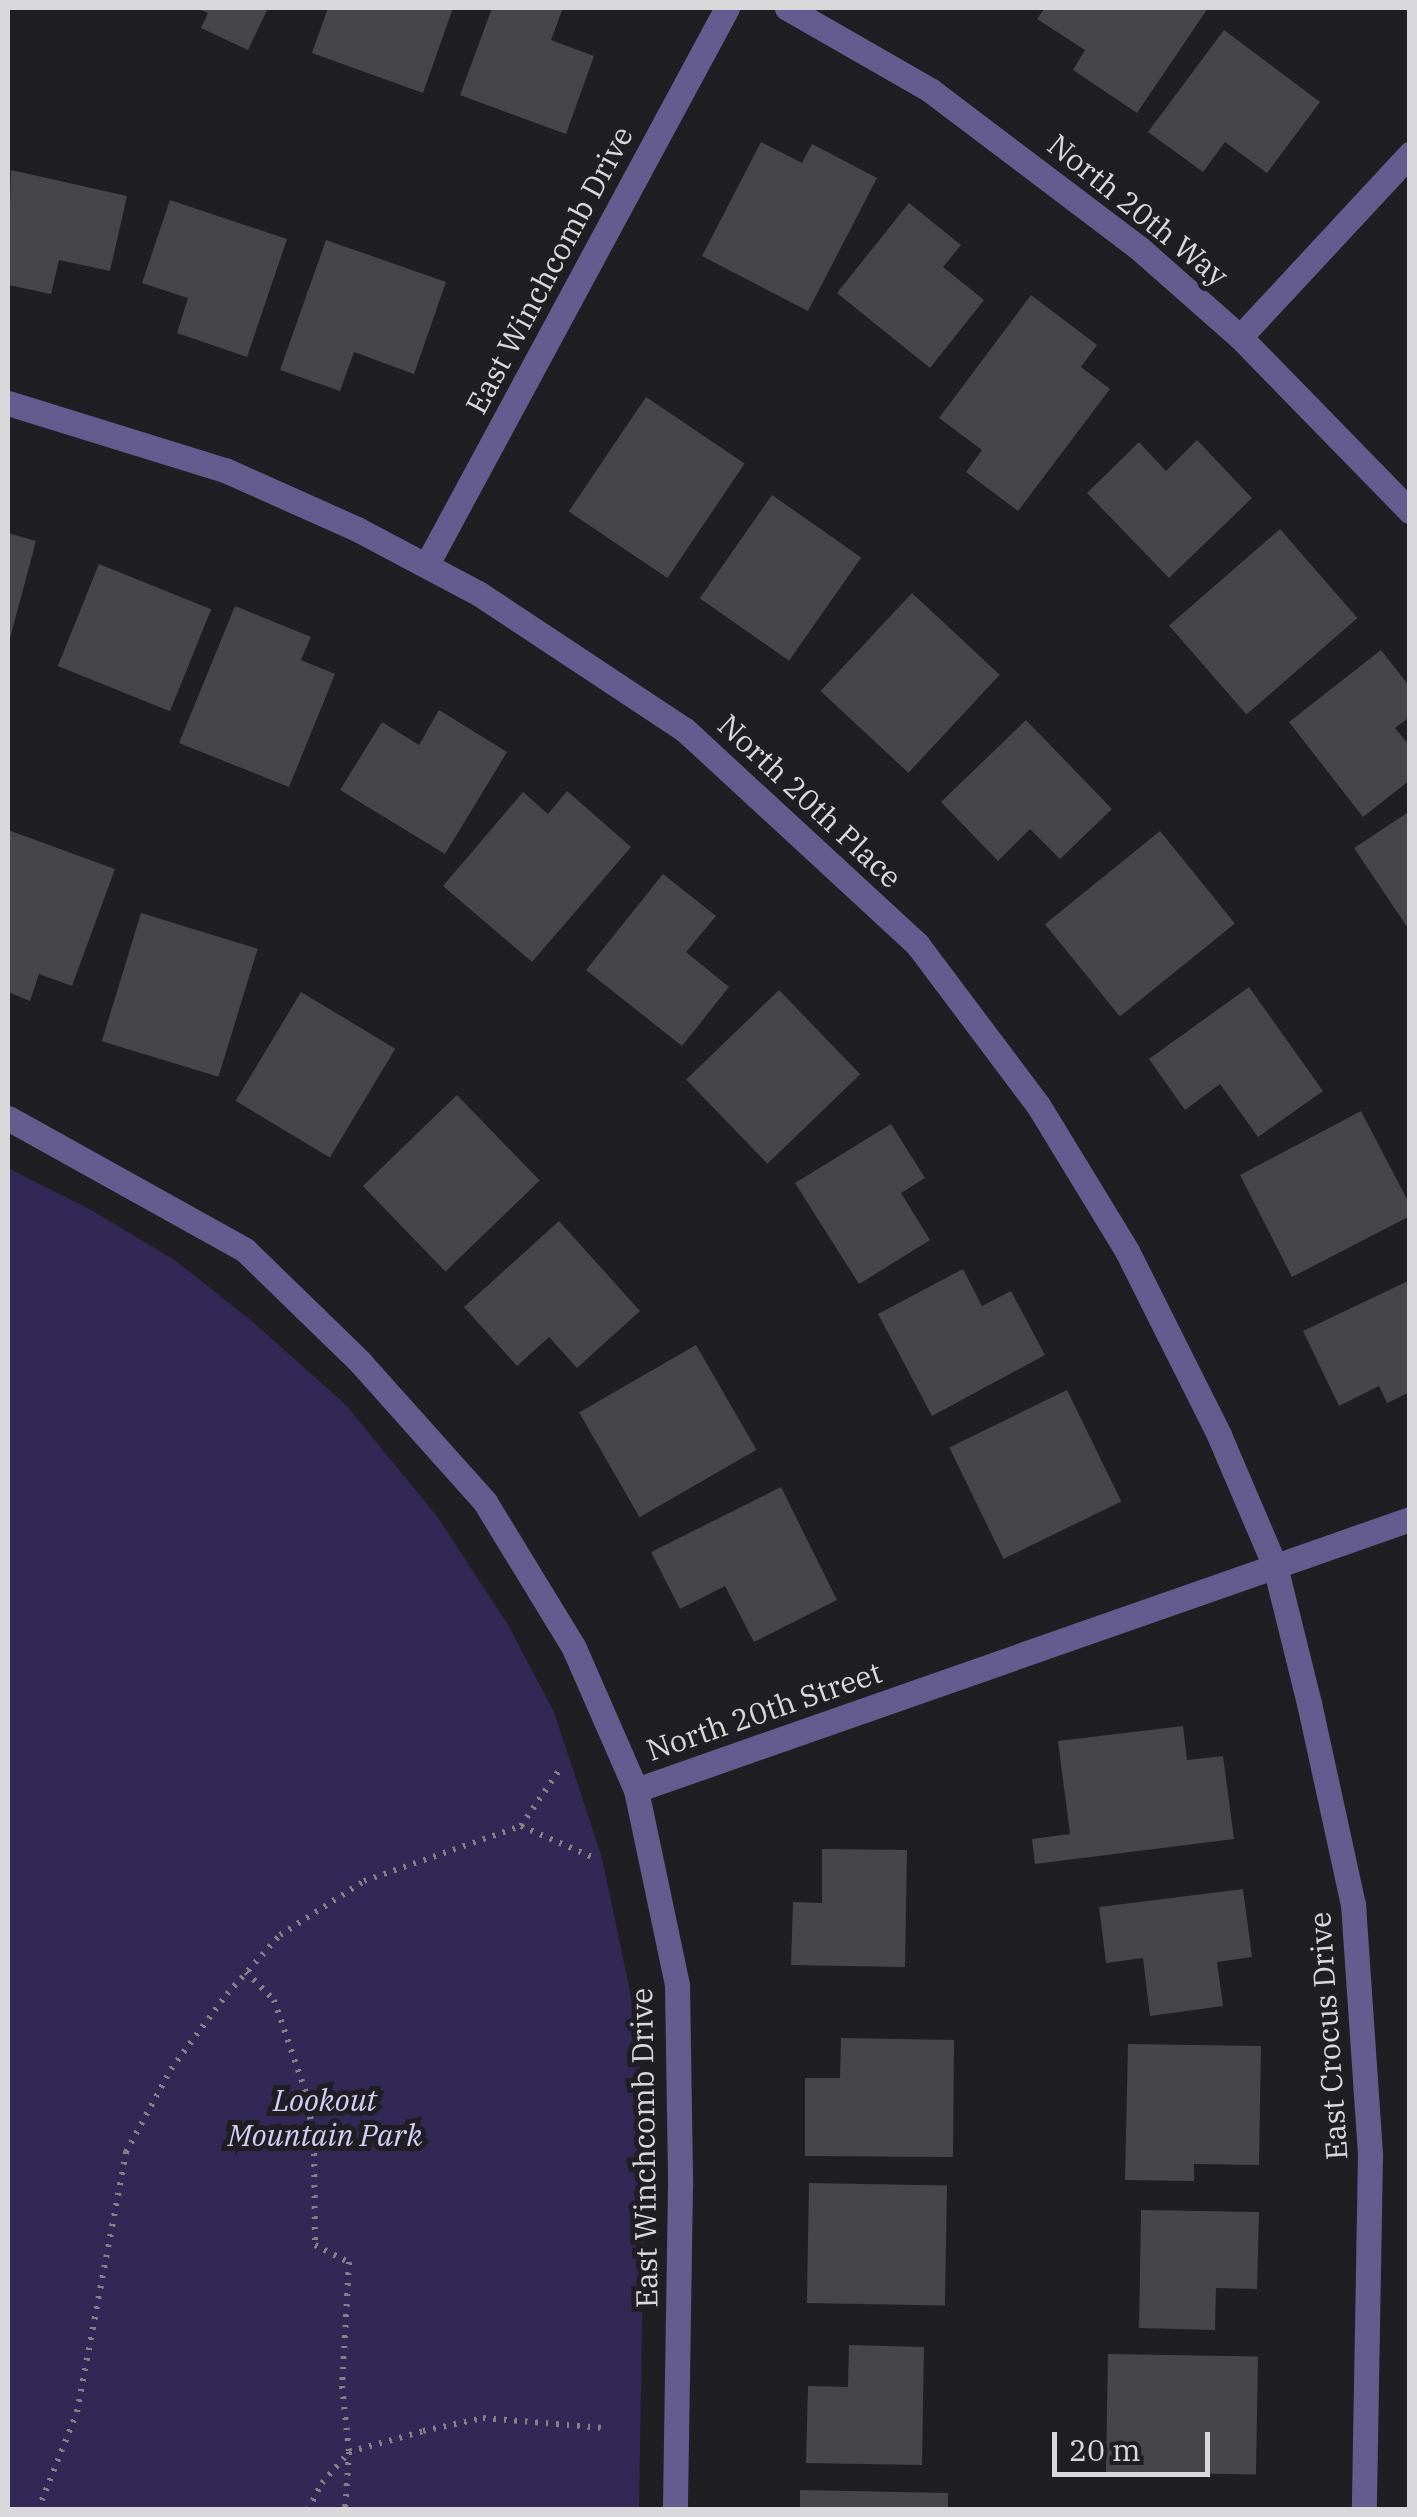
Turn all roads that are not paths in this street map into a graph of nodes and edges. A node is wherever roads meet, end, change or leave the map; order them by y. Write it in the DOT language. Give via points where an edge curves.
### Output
graph roads {
  1 [pos="728,8"];
  2 [pos="787,8"];
  3 [pos="1410,154"];
  4 [pos="1240,337"];
  5 [pos="8,402"];
  6 [pos="1410,512"];
  7 [pos="427,564"];
  8 [pos="8,1118"];
  9 [pos="1410,1519"];
  10 [pos="1275,1566"];
  11 [pos="636,1790"];
  12 [pos="675,2510"];
  13 [pos="1364,2510"];
  1 -- 7 [label="street, East Winchcomb Drive"];
  2 -- 4 [label="street, North 20th Way" via="930,90 1139,248"];
  3 -- 4 [label="street"];
  4 -- 6 [label="street, North 20th Way"];
  5 -- 7 [label="street, North 20th Place" via="225,470"];
  7 -- 10 [label="street, North 20th Place" via="686,730 916,944 1038,1105 1127,1251 1219,1435"];
  8 -- 11 [label="street, North 20th Street" via="244,1250 360,1362 485,1502 574,1648"];
  9 -- 10 [label="street, North 20th Street"];
  10 -- 11 [label="street, North 20th Street"];
  10 -- 13 [label="street, East Crocus Drive" via="1353,1904 1370,2155"];
  11 -- 12 [label="street, East Winchcomb Drive" via="677,1985"];
}
